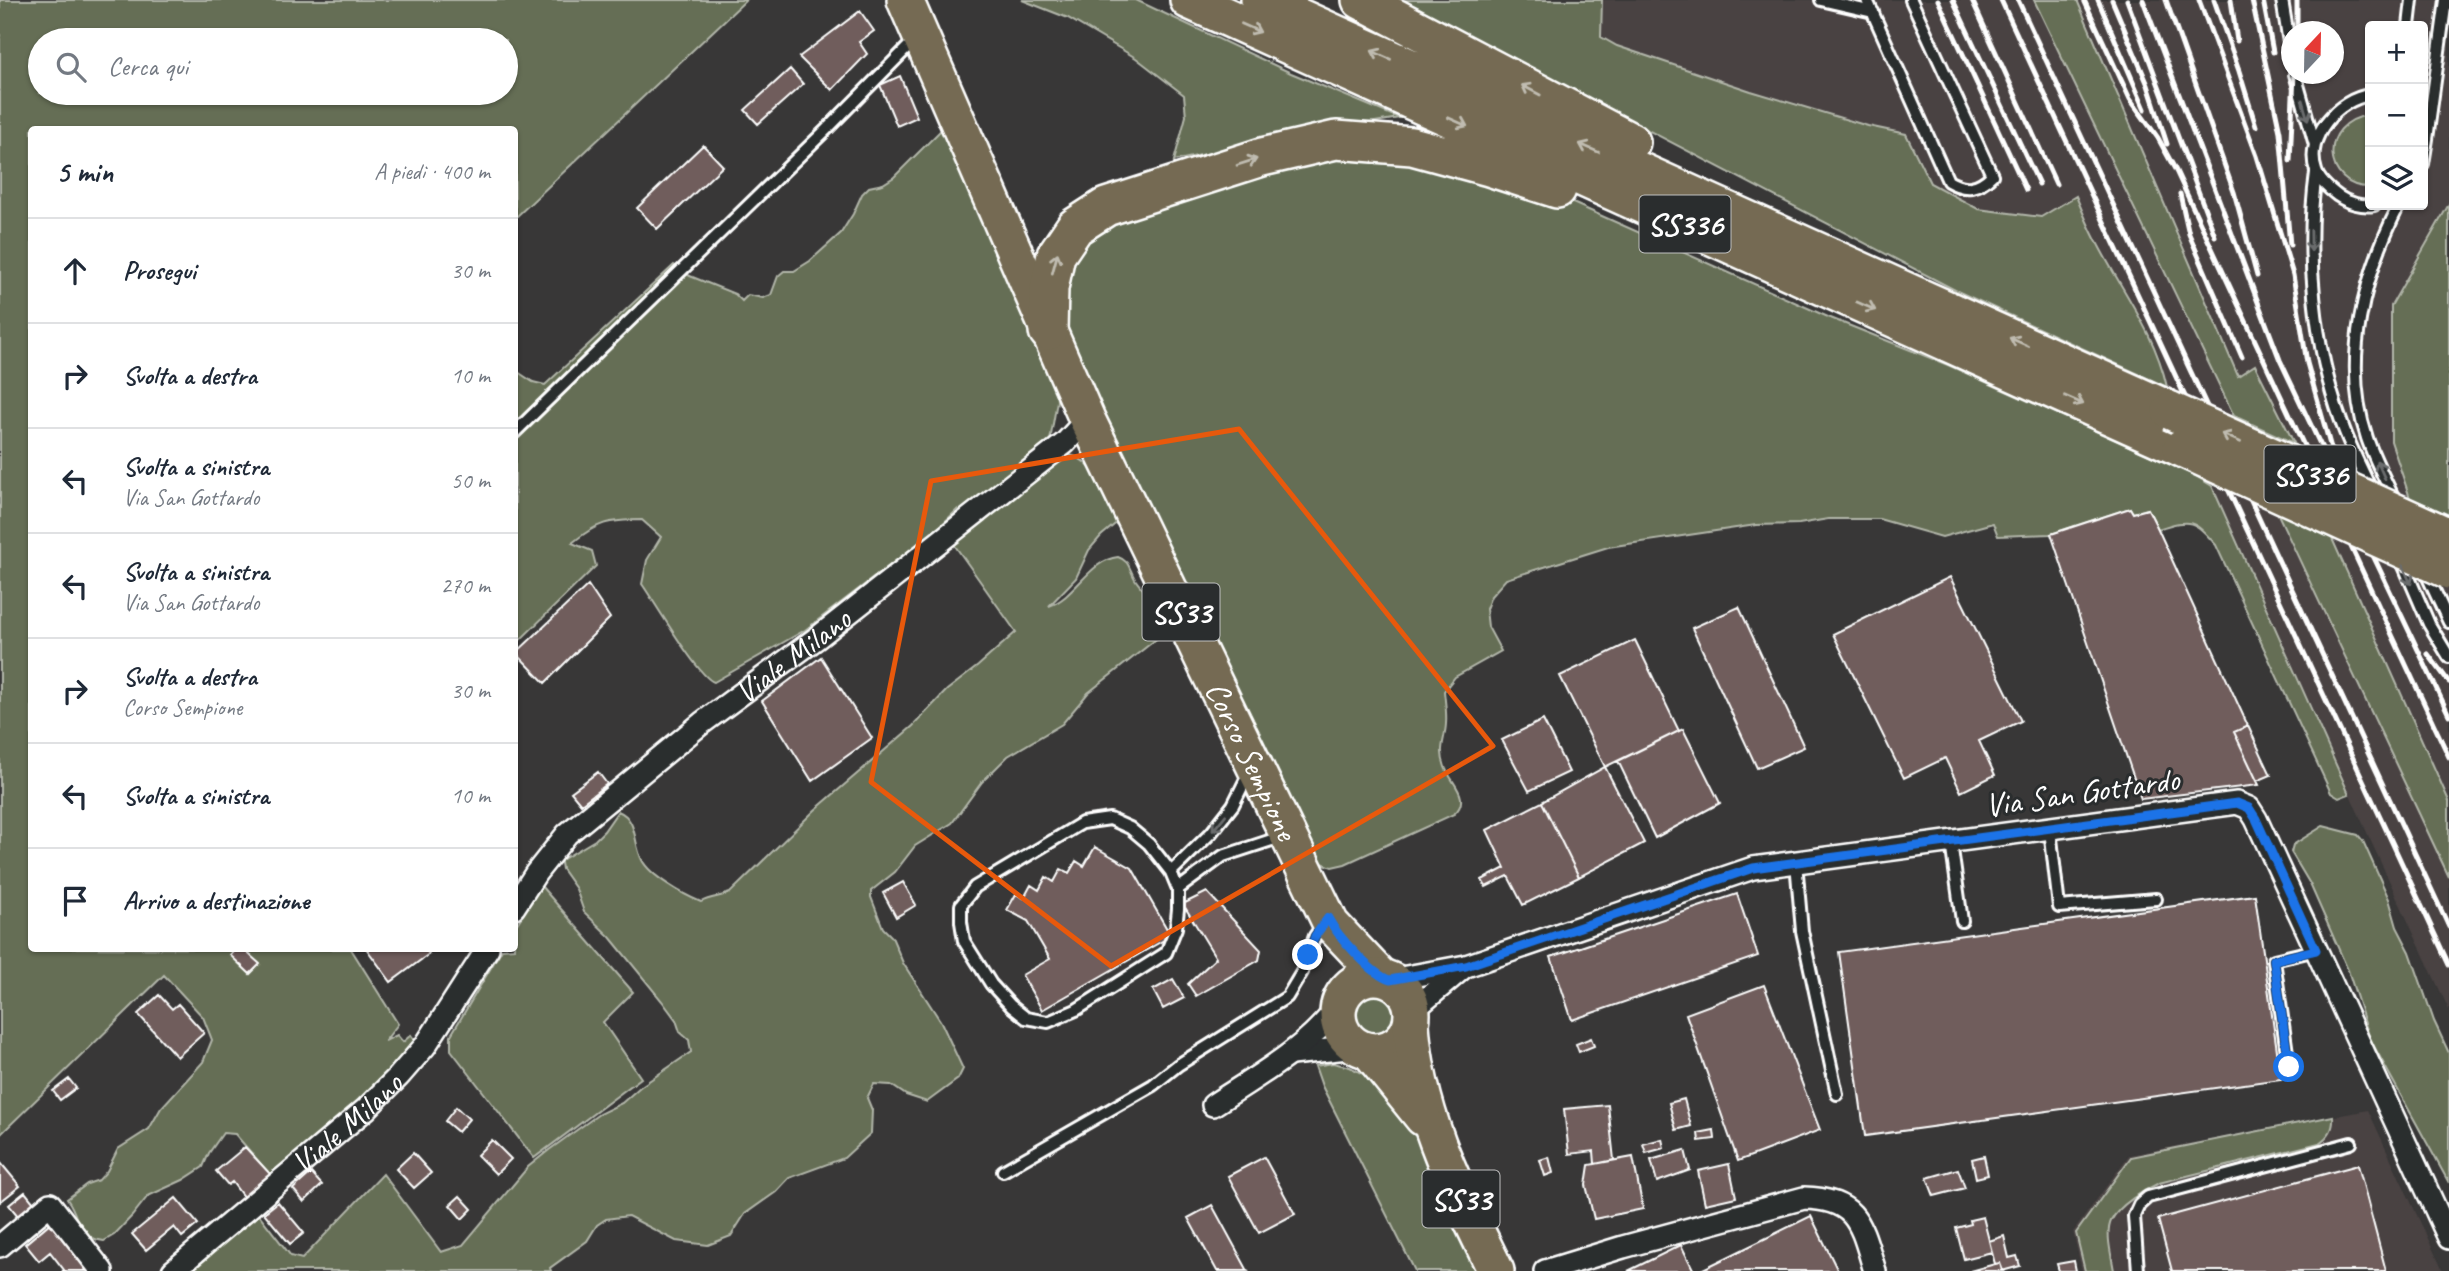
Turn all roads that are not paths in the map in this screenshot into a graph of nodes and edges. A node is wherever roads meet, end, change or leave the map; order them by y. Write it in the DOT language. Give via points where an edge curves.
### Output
graph roads {
  1 [pos="905,0"];
  2 [pos="1189,0"];
  3 [pos="1260,0"];
  4 [pos="1360,0"];
  5 [pos="1821,0"];
  6 [pos="1867,0"];
  7 [pos="1911,0"];
  8 [pos="2282,0"];
  9 [pos="2412,0"];
  10 [pos="2446,0"];
  11 [pos="1873,12"];
  12 [pos="2285,21"];
  13 [pos="2410,21"];
  14 [pos="920,35"];
  15 [pos="2298,84"];
  16 [pos="2365,96"];
  17 [pos="2428,115"];
  18 [pos="2316,146"];
  19 [pos="2316,173"];
  20 [pos="2365,206"];
  21 [pos="2397,210"];
  22 [pos="1820,269"];
  23 [pos="1048,331"];
  24 [pos="1087,419"];
  25 [pos="518,429"];
  26 [pos="2385,522"];
  27 [pos="2390,535"];
  28 [pos="2449,537"];
  29 [pos="2449,570"];
  30 [pos="2449,622"];
  31 [pos="2449,657"];
  32 [pos="1254,765"];
  33 [pos="2050,830"];
  34 [pos="1288,834"];
  35 [pos="1951,842"];
  36 [pos="1796,862"];
  37 [pos="1171,872"];
  38 [pos="1178,889"];
  39 [pos="2156,899"];
  40 [pos="518,901"];
  41 [pos="1962,920"];
  42 [pos="1330,921"];
  43 [pos="2316,950"];
  44 [pos="485,952"];
  45 [pos="1466,966"];
  46 [pos="1386,979"];
  47 [pos="1339,1005"];
  48 [pos="1411,1018"];
  49 [pos="1363,1049"];
  50 [pos="1289,1054"];
  51 [pos="2289,1067"];
  52 [pos="1837,1094"];
  53 [pos="1213,1105"];
  54 [pos="1430,1126"];
  55 [pos="2351,1143"];
  56 [pos="1003,1171"];
  57 [pos="2449,1238"];
  58 [pos="0,1246"];
  59 [pos="102,1271"];
  60 [pos="173,1271"];
  61 [pos="1496,1271"];
  62 [pos="1545,1271"];
  63 [pos="1875,1271"];
  64 [pos="2138,1271"];
  1 -- 14 [label="main road, SS33"];
  2 -- 22 [label="highway, SS336, one-way"];
  22 -- 3 [label="highway, SS336, one-way"];
  22 -- 4 [label="highway, one-way" via="1666,160"];
  5 -- 11 [label="lane"];
  6 -- 11 [label="lane"];
  7 -- 11 [label="lane" via="1992,175 1982,185 1960,188 1948,181"];
  8 -- 12 [label="lane"];
  9 -- 13 [label="lane"];
  10 -- 17 [label="lane"];
  14 -- 23 [label="main road, SS33"];
  14 -- 25 [label="lane"];
  15 -- 18 [label="lane, one-way"];
  16 -- 18 [label="lane" via="2340,108 2322,128"];
  18 -- 19 [label="lane"];
  19 -- 20 [label="lane" via="2345,201"];
  19 -- 26 [label="lane, one-way" via="2311,254 2326,366 2341,421"];
  30 -- 21 [label="lane, one-way" via="2367,438 2360,411 2356,360 2360,318 2373,269"];
  23 -- 22 [label="highway, one-way" via="1049,288 1056,255 1074,227 1106,207 1262,157 1336,141 1412,146"];
  28 -- 22 [label="highway, SS336, one-way, bridge" via="2171,411"];
  22 -- 29 [label="highway, SS336, one-way, bridge" via="2182,448"];
  23 -- 24 [label="main road, Corso Sempione / SS33"];
  24 -- 32 [label="main road, Corso Sempione / SS33"];
  24 -- 40 [label="street, Viale Milano" via="1055,452 702,723 567,834"];
  27 -- 31 [label="lane, one-way" via="2429,624"];
  32 -- 34 [label="main road, Corso Sempione / SS33"];
  32 -- 37 [label="lane, one-way" via="1233,805"];
  33 -- 35 [label="street, Via San Gottardo"];
  33 -- 39 [label="lane" via="2059,907"];
  33 -- 43 [label="street, Via San Gottardo" via="2226,803 2243,805 2256,819"];
  34 -- 38 [label="lane" via="1223,856"];
  34 -- 42 [label="main road, Corso Sempione / SS33"];
  35 -- 36 [label="street, Via San Gottardo"];
  35 -- 41 [label="lane"];
  36 -- 45 [label="street, Via San Gottardo" via="1753,868"];
  36 -- 52 [label="lane" via="1802,931"];
  37 -- 38 [label="lane"];
  37 -- 38 [label="lane" via="1129,828 1110,820 1082,823 975,887 961,905 964,941 1011,1006 1026,1018 1048,1021 1076,1010 1166,953 1177,928"];
  42 -- 46 [label="main road, Corso Sempione / SS33"];
  42 -- 47 [label="main road, Corso Sempione / SS33" via="1337,950"];
  42 -- 56 [label="lane" via="1315,936 1287,997 1153,1085"];
  43 -- 51 [label="lane" via="2274,960"];
  43 -- 57 [label="street, Via San Gottardo"];
  44 -- 60 [label="street, Viale Milano" via="425,1046 399,1076"];
  45 -- 46 [label="street, Via San Gottardo"];
  45 -- 48 [label="street, Via San Gottardo"];
  46 -- 47 [label="main road" via="1370,977 1351,986"];
  46 -- 48 [label="main road, SS33" via="1405,993"];
  47 -- 49 [label="main road, SS33" via="1340,1029"];
  47 -- 50 [label="street"];
  48 -- 49 [label="main road" via="1406,1036 1389,1049"];
  48 -- 54 [label="main road, SS33" via="1415,1066"];
  49 -- 50 [label="street"];
  49 -- 54 [label="main road, SS33"];
  50 -- 53 [label="street"];
  54 -- 61 [label="main road, SS33"];
  55 -- 64 [label="lane" via="2148,1197 2134,1216"];
  58 -- 59 [label="street" via="50,1204"];
  62 -- 63 [label="street" via="1804,1198 1841,1204 1856,1218"];
}
